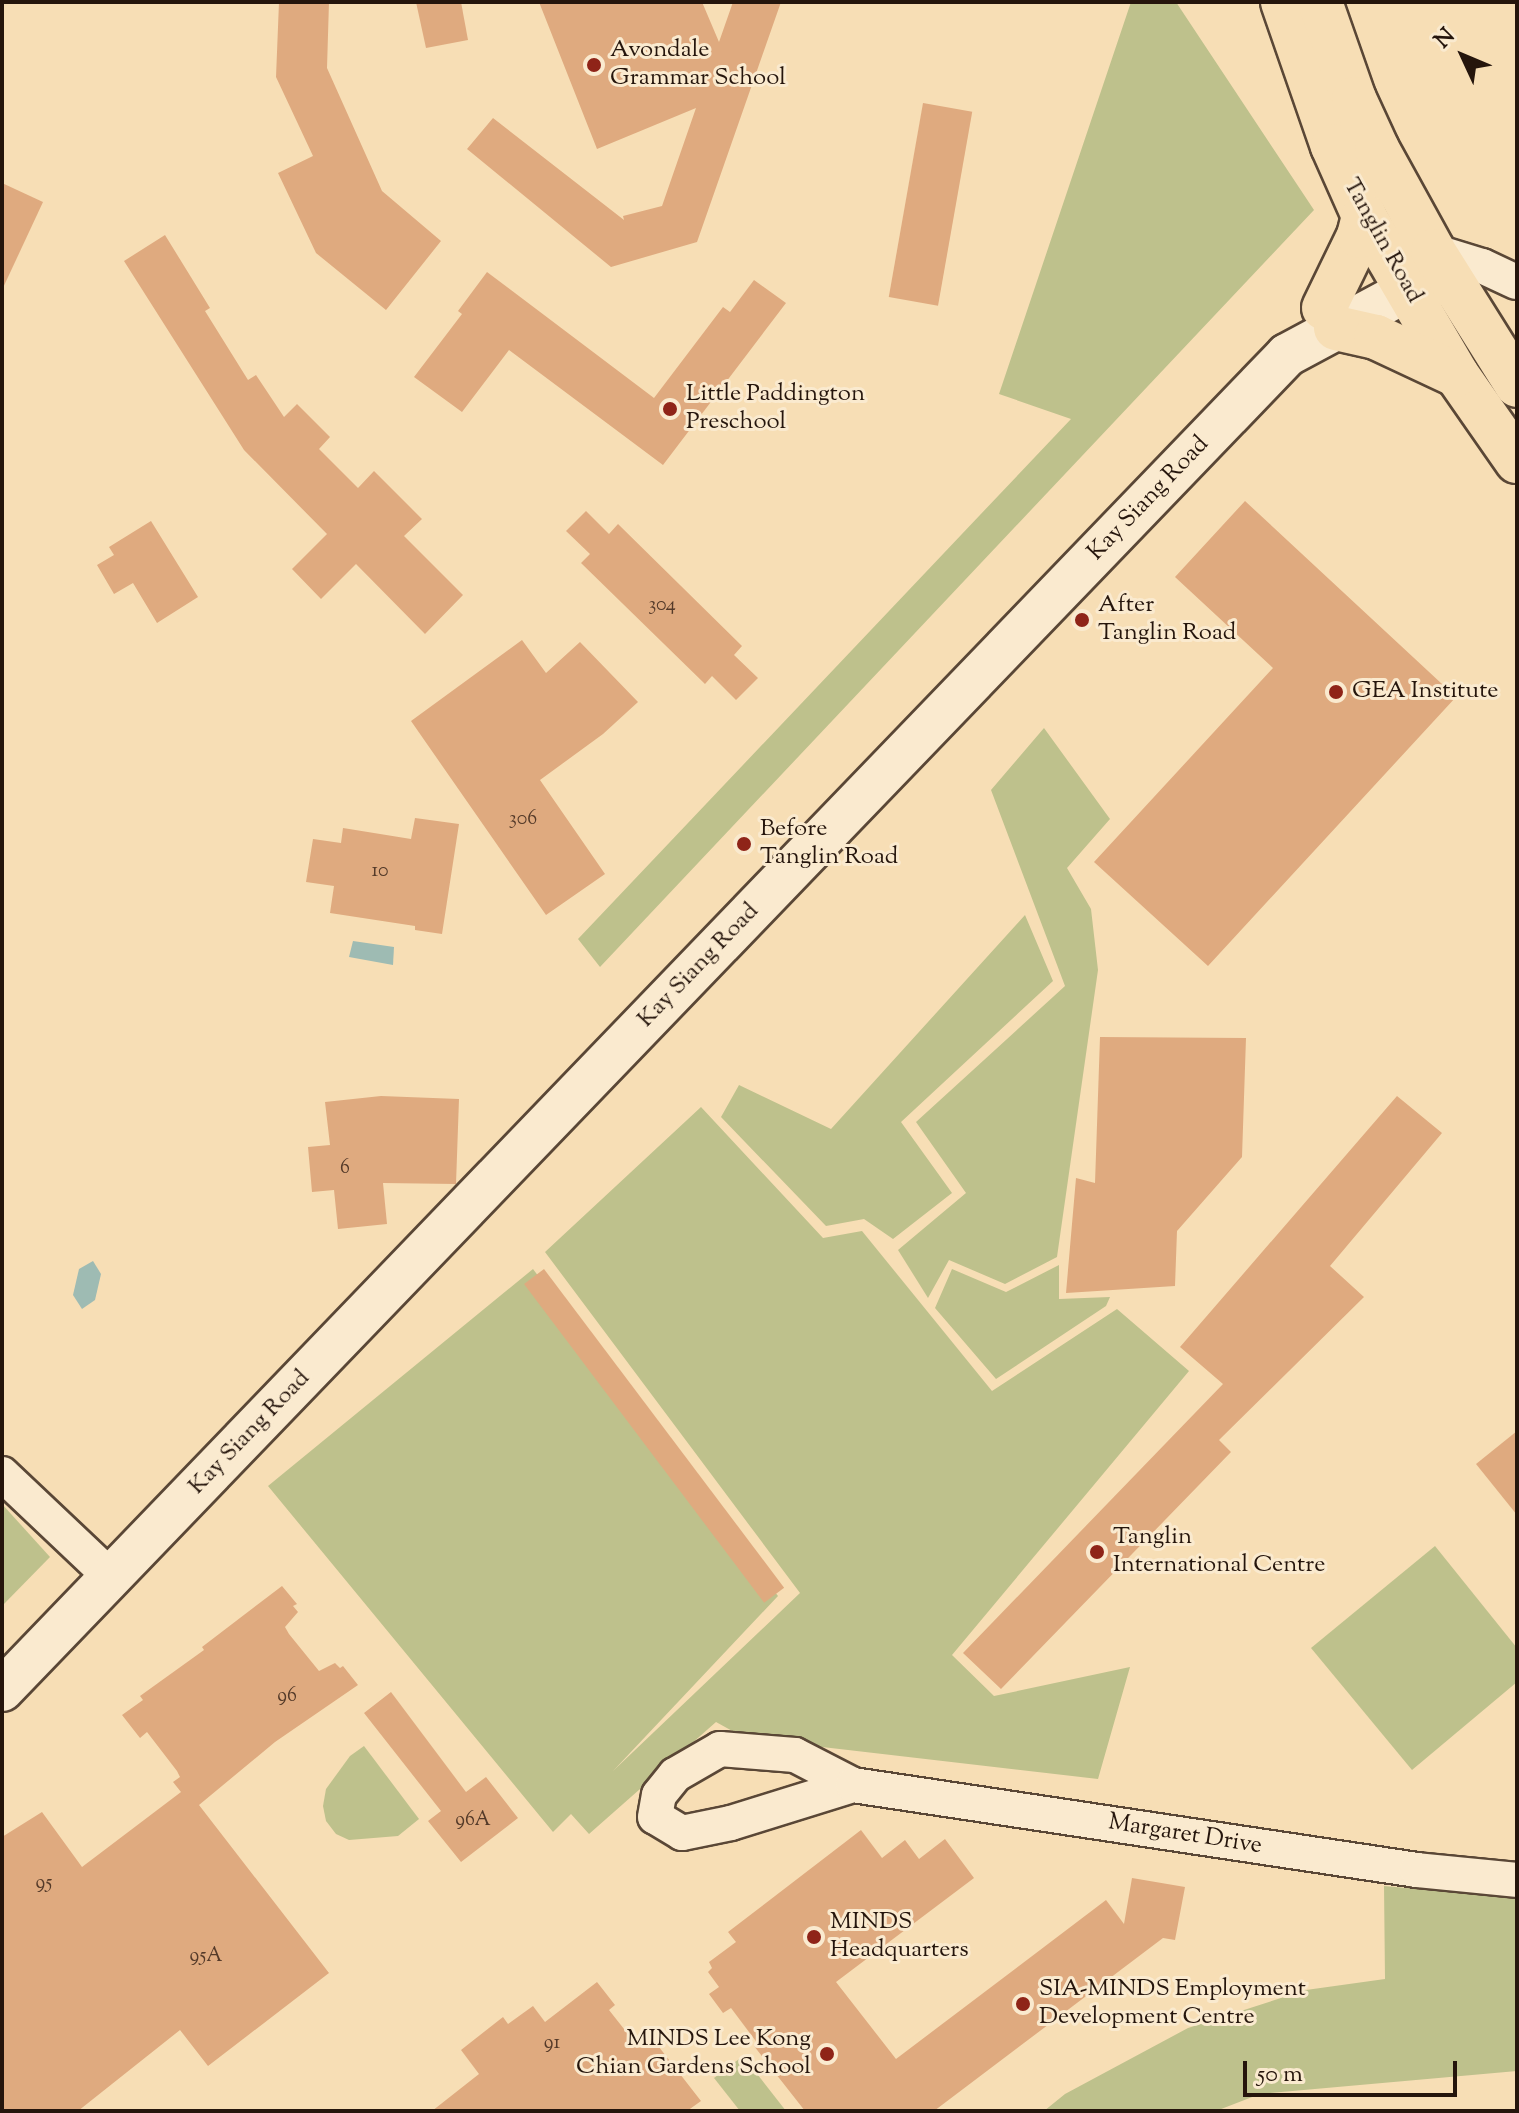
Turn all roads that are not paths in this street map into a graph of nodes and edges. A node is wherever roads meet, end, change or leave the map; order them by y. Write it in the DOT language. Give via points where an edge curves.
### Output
graph roads {
  1 [pos="1283,2"];
  2 [pos="1320,2"];
  3 [pos="1364,216"];
  4 [pos="1421,271"];
  5 [pos="1517,282"];
  6 [pos="1517,304"];
  7 [pos="1330,318"];
  8 [pos="1457,375"];
  9 [pos="1517,385"];
  10 [pos="1517,461"];
  11 [pos="2,1474"];
  12 [pos="111,1577"];
  13 [pos="2,1690"];
  14 [pos="853,1785"];
  15 [pos="1517,1880"];
  1 -- 3 [label="main road, Tanglin Road" via="1333,146"];
  2 -- 4 [label="main road, Tanglin Road"];
  3 -- 4 [label="main road, Tanglin Road"];
  3 -- 7 [label="main road"];
  4 -- 5 [label="street" via="1482,266"];
  4 -- 6 [label="street"];
  4 -- 7 [label="street, Kay Siang Road"];
  4 -- 8 [label="main road, Tanglin Road"];
  4 -- 9 [label="main road, Tanglin Road"];
  7 -- 8 [label="main road"];
  7 -- 12 [label="street, Kay Siang Road" via="1296,334 1287,355"];
  8 -- 10 [label="main road, Tanglin Road"];
  11 -- 12 [label="street"];
  12 -- 13 [label="street, Kay Siang Road"];
  14 -- 14 [label="street, Margaret Drive" via="682,1833 655,1817 659,1795 675,1775 720,1749 795,1755"];
  14 -- 15 [label="street, Margaret Drive" via="1417,1870"];
}
